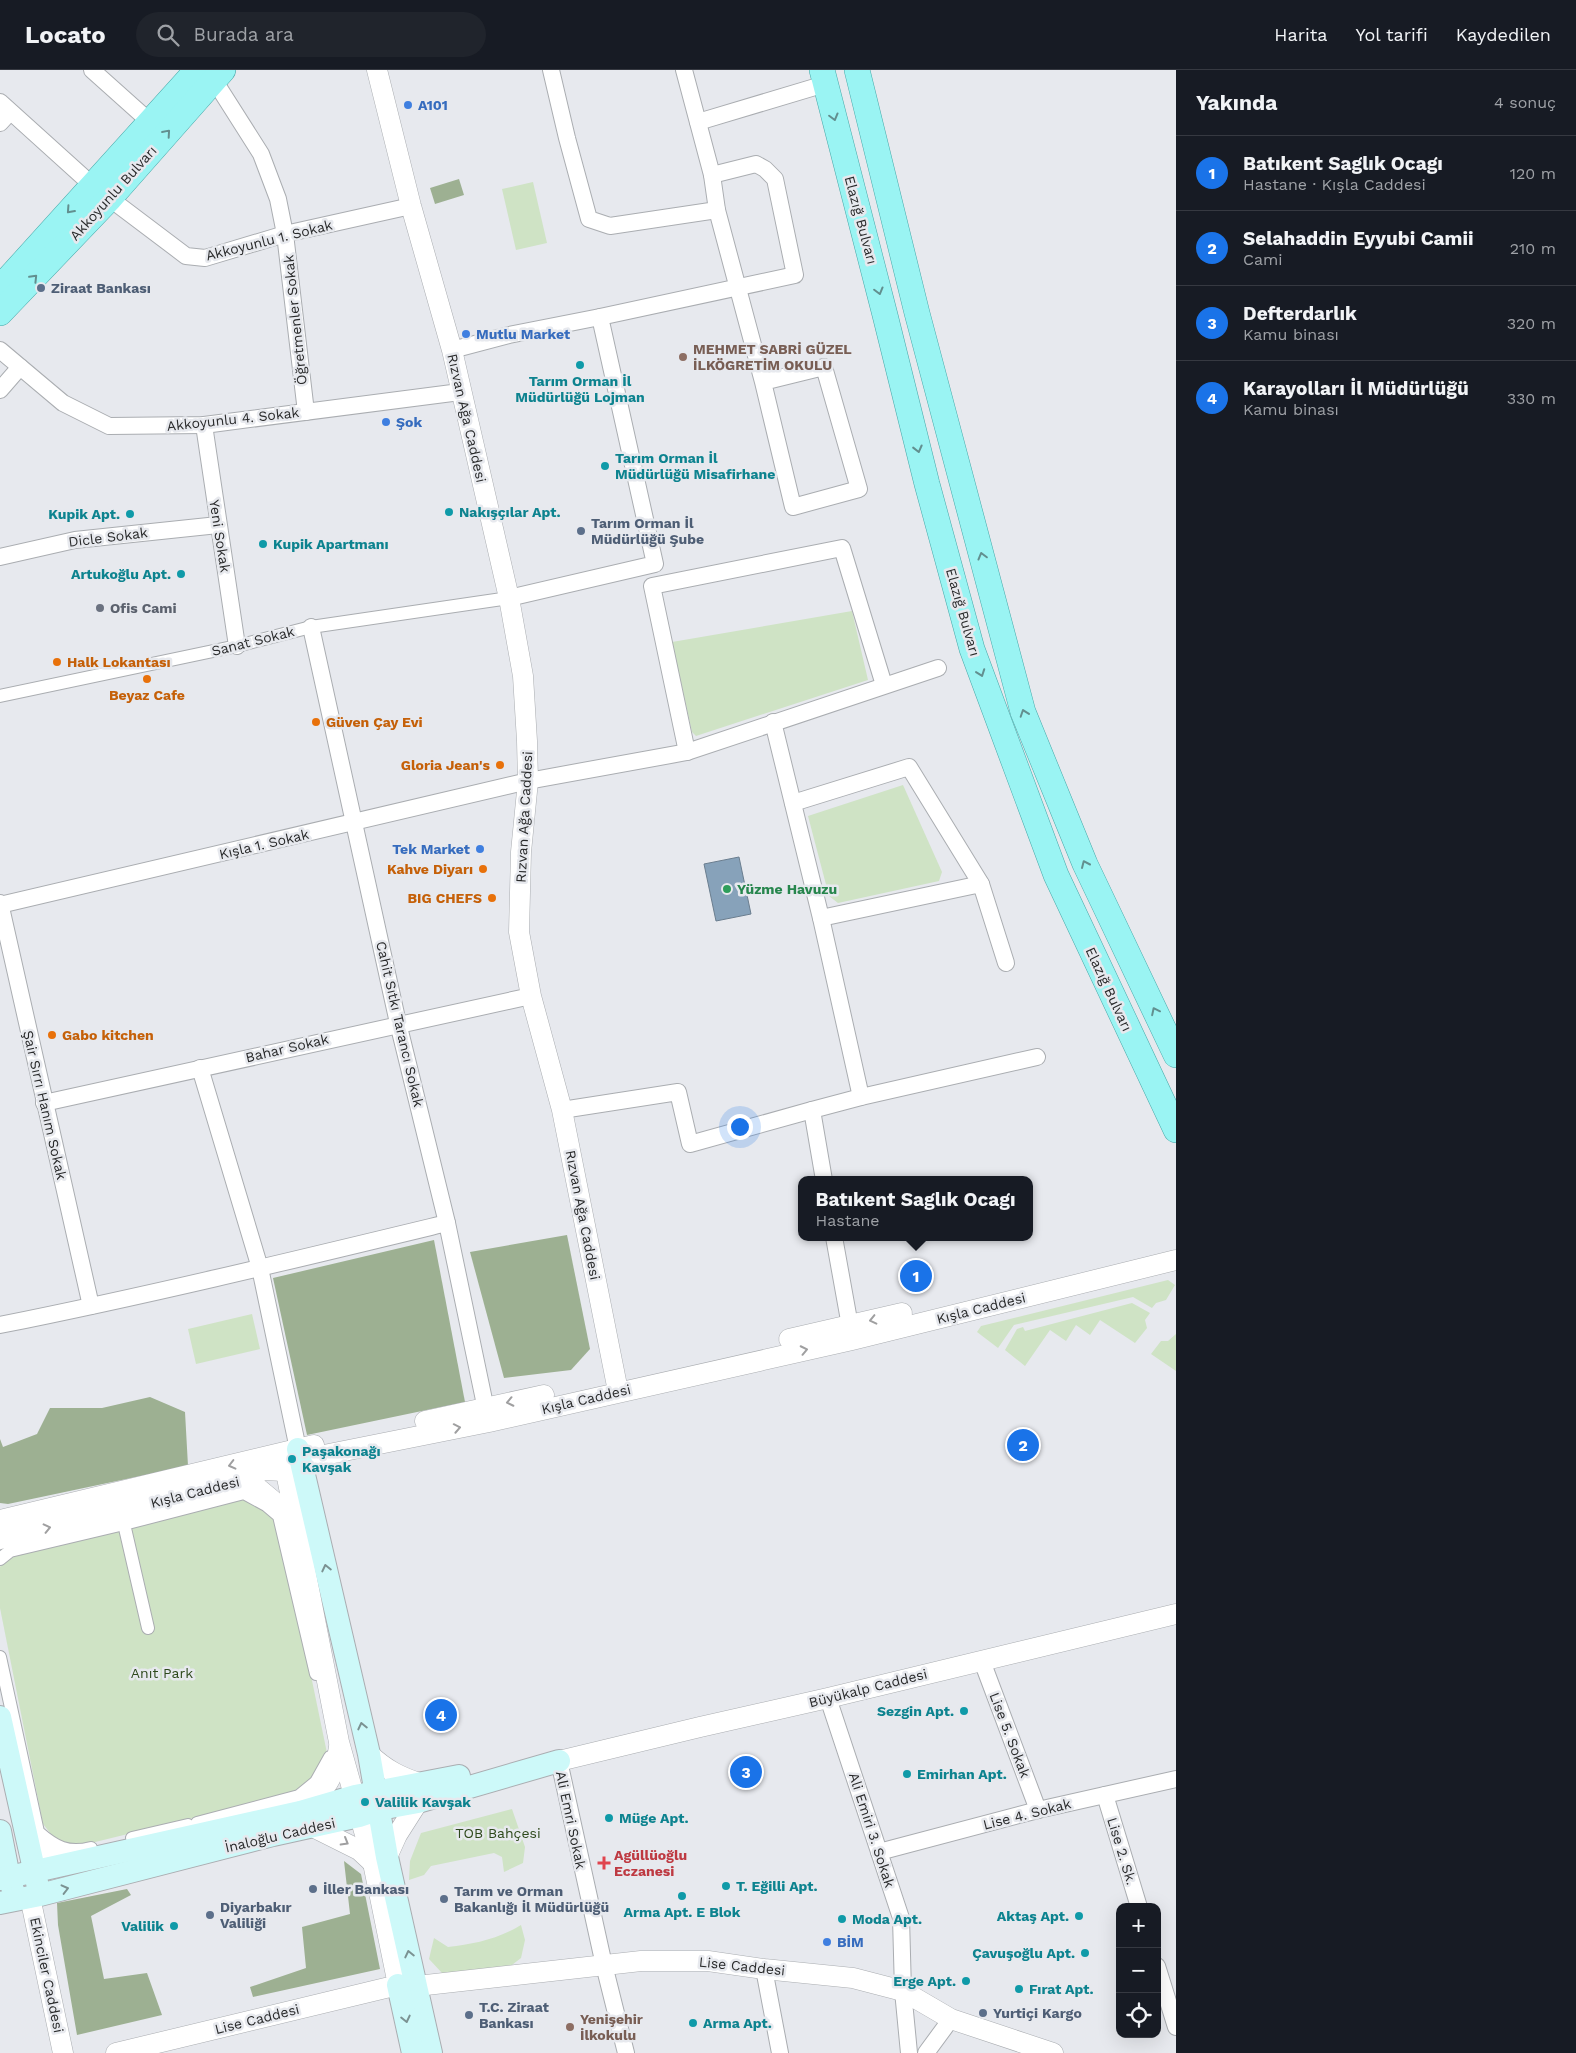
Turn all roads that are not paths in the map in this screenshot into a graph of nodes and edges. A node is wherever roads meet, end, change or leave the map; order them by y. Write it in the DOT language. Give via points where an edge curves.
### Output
graph roads {
  1 [pos="92,70"];
  2 [pos="377,70"];
  3 [pos="684,70"];
  4 [pos="857,70"];
  5 [pos="557,71"];
  6 [pos="209,73"];
  7 [pos="823,77"];
  8 [pos="3,112"];
  9 [pos="149,122"];
  10 [pos="698,122"];
  11 [pos="712,175"];
  12 [pos="101,191"];
  13 [pos="411,206"];
  14 [pos="717,210"];
  15 [pos="285,234"];
  16 [pos="737,286"];
  17 [pos="0,288"];
  18 [pos="0,313"];
  19 [pos="600,317"];
  20 [pos="0,350"];
  21 [pos="452,350"];
  22 [pos="20,367"];
  23 [pos="762,382"];
  24 [pos="0,390"];
  25 [pos="460,392"];
  26 [pos="306,412"];
  27 [pos="204,425"];
  28 [pos="218,525"];
  29 [pos="0,557"];
  30 [pos="508,598"];
  31 [pos="311,627"];
  32 [pos="237,646"];
  33 [pos="938,668"];
  34 [pos="884,685"];
  35 [pos="0,696"];
  36 [pos="772,722"];
  37 [pos="686,752"];
  38 [pos="528,781"];
  39 [pos="792,803"];
  40 [pos="354,823"];
  41 [pos="981,884"];
  42 [pos="0,904"];
  43 [pos="821,918"];
  44 [pos="1006,962"];
  45 [pos="531,996"];
  46 [pos="398,1024"];
  47 [pos="1176,1054"];
  48 [pos="1036,1057"];
  49 [pos="200,1068"];
  50 [pos="861,1097"];
  51 [pos="44,1103"];
  52 [pos="562,1110"];
  53 [pos="812,1110"];
  54 [pos="1176,1130"];
  55 [pos="823,1176"];
  56 [pos="447,1223"];
  57 [pos="835,1241"];
  58 [pos="1176,1247"];
  59 [pos="1176,1260"];
  60 [pos="1152,1265"];
  61 [pos="260,1268"];
  62 [pos="1176,1270"];
  63 [pos="91,1306"];
  64 [pos="0,1325"];
  65 [pos="851,1333"];
  66 [pos="617,1385"];
  67 [pos="487,1414"];
  68 [pos="292,1460"];
  69 [pos="242,1482"];
  70 [pos="295,1519"];
  71 [pos="124,1524"];
  72 [pos="2,1530"];
  73 [pos="0,1559"];
  74 [pos="1176,1614"];
  75 [pos="148,1628"];
  76 [pos="0,1657"];
  77 [pos="982,1661"];
  78 [pos="828,1698"];
  79 [pos="0,1717"];
  80 [pos="339,1742"];
  81 [pos="369,1754"];
  82 [pos="559,1761"];
  83 [pos="1176,1779"];
  84 [pos="420,1793"];
  85 [pos="1105,1796"];
  86 [pos="367,1803"];
  87 [pos="1038,1810"];
  88 [pos="306,1819"];
  89 [pos="0,1830"];
  90 [pos="26,1832"];
  91 [pos="879,1852"];
  92 [pos="380,1860"];
  93 [pos="73,1863"];
  94 [pos="35,1872"];
  95 [pos="4,1878"];
  96 [pos="22,1899"];
  97 [pos="1138,1903"];
  98 [pos="604,1966"];
  99 [pos="764,1969"];
  100 [pos="1161,1979"];
  101 [pos="407,1985"];
  102 [pos="903,1991"];
  103 [pos="951,2019"];
  104 [pos="1176,2027"];
  105 [pos="63,2053"];
  106 [pos="116,2053"];
  107 [pos="413,2053"];
  108 [pos="430,2053"];
  109 [pos="626,2053"];
  110 [pos="780,2053"];
  111 [pos="909,2053"];
  112 [pos="926,2053"];
  113 [pos="1053,2053"];
  1 -- 9 [label="street"];
  2 -- 13 [label="street, Rızvan Ağa Caddesi"];
  3 -- 10 [label="street"];
  47 -- 4 [label="main road, one-way" via="1084,864 1023,712 917,313"];
  5 -- 14 [label="street" via="567,138 589,218 610,226"];
  6 -- 9 [label="main road, Akkoyunlu Bulvarı"];
  12 -- 6 [label="main road, Akkoyunlu Bulvarı, one-way"];
  6 -- 15 [label="street, Öğretmenler Sokak" via="261,154 278,199"];
  7 -- 10 [label="street"];
  7 -- 54 [label="main road, Elazığ Bulvarı, one-way" via="972,649 1056,876"];
  8 -- 12 [label="street, Akkoyunlu 1. Sokak"];
  9 -- 12 [label="main road, Akkoyunlu Bulvarı"];
  10 -- 11 [label="street"];
  11 -- 14 [label="street"];
  11 -- 16 [label="street" via="756,164 776,179 795,275"];
  12 -- 15 [label="street, Akkoyunlu 1. Sokak" via="186,256 205,258"];
  12 -- 17 [label="main road, Akkoyunlu Bulvarı, one-way"];
  18 -- 12 [label="main road, Akkoyunlu Bulvarı, one-way"];
  13 -- 15 [label="street, Akkoyunlu 1. Sokak"];
  13 -- 21 [label="street, Rızvan Ağa Caddesi"];
  14 -- 16 [label="street"];
  15 -- 26 [label="street, Öğretmenler Sokak"];
  16 -- 19 [label="street"];
  16 -- 23 [label="street"];
  19 -- 21 [label="street"];
  19 -- 30 [label="street" via="656,564"];
  20 -- 22 [label="street, Akkoyunlu 4. Sokak"];
  21 -- 25 [label="street, Rızvan Ağa Caddesi"];
  22 -- 24 [label="street"];
  22 -- 27 [label="street, Akkoyunlu 4. Sokak" via="63,403 109,426"];
  23 -- 23 [label="street" via="824,367 859,489 793,507"];
  25 -- 26 [label="street, Akkoyunlu 4. Sokak"];
  25 -- 30 [label="street, Rızvan Ağa Caddesi"];
  26 -- 27 [label="street, Akkoyunlu 4. Sokak"];
  27 -- 28 [label="street, Yeni Sokak"];
  28 -- 29 [label="street, Dicle Sokak" via="75,540"];
  28 -- 32 [label="street, Yeni Sokak"];
  30 -- 31 [label="street, Sanat Sokak"];
  30 -- 38 [label="street, Rızvan Ağa Caddesi" via="523,676"];
  31 -- 32 [label="street, Sanat Sokak"];
  31 -- 40 [label="street, Cahit Sıtkı Tarancı Sokak"];
  32 -- 35 [label="street, Sanat Sokak"];
  33 -- 34 [label="street, Kışla 1. Sokak"];
  34 -- 36 [label="street, Kışla 1. Sokak"];
  34 -- 37 [label="street" via="842,548 652,586"];
  36 -- 37 [label="street, Kışla 1. Sokak"];
  36 -- 39 [label="street"];
  37 -- 38 [label="street, Kışla 1. Sokak"];
  38 -- 40 [label="street, Kışla 1. Sokak"];
  38 -- 45 [label="street, Rızvan Ağa Caddesi" via="521,852 519,932"];
  39 -- 41 [label="street" via="909,767"];
  39 -- 43 [label="street"];
  40 -- 42 [label="street, Kışla 1. Sokak"];
  40 -- 46 [label="street, Cahit Sıtkı Tarancı Sokak"];
  41 -- 43 [label="street"];
  41 -- 44 [label="street"];
  42 -- 51 [label="street, Şair Sırrı Hanım Sokak"];
  43 -- 50 [label="street"];
  45 -- 46 [label="street, Bahar Sokak"];
  45 -- 52 [label="street, Rızvan Ağa Caddesi"];
  46 -- 49 [label="street, Bahar Sokak"];
  46 -- 56 [label="street, Cahit Sıtkı Tarancı Sokak"];
  48 -- 50 [label="street"];
  49 -- 51 [label="street, Bahar Sokak"];
  49 -- 61 [label="street"];
  50 -- 53 [label="street"];
  51 -- 63 [label="street, Şair Sırrı Hanım Sokak"];
  52 -- 53 [label="street" via="678,1092 690,1144"];
  52 -- 66 [label="street, Rızvan Ağa Caddesi"];
  53 -- 55 [label="street"];
  56 -- 61 [label="street"];
  56 -- 67 [label="street, Cahit Sıtkı Tarancı Sokak"];
  57 -- 65 [label="street"];
  58 -- 65 [label="street, one-way"];
  59 -- 60 [label="street, Kışla Caddesi"];
  60 -- 62 [label="street"];
  60 -- 65 [label="street, Kışla Caddesi"];
  61 -- 63 [label="street"];
  61 -- 68 [label="street"];
  63 -- 64 [label="street"];
  65 -- 66 [label="street, Kışla Caddesi"];
  66 -- 67 [label="street, Kışla Caddesi"];
  67 -- 68 [label="street, Kışla Caddesi"];
  68 -- 69 [label="street, Kışla Caddesi" via="263,1470"];
  68 -- 70 [label="street"];
  68 -- 72 [label="street, one-way"];
  81 -- 68 [label="main road, one-way"];
  69 -- 70 [label="street" via="270,1498"];
  72 -- 69 [label="street, Kışla Caddesi, one-way"];
  70 -- 80 [label="street"];
  71 -- 73 [label="street" via="10,1551"];
  71 -- 75 [label="street"];
  71 -- 76 [label="street" via="244,1493 279,1516 332,1751 316,1782 300,1796 79,1851 51,1844 38,1832"];
  74 -- 77 [label="street, Büyükalp Caddesi"];
  77 -- 78 [label="street, Büyükalp Caddesi"];
  77 -- 87 [label="street, Lise 5. Sokak"];
  78 -- 82 [label="street, Büyükalp Caddesi"];
  78 -- 91 [label="street, Ali Emiri 3. Sokak"];
  79 -- 90 [label="main road, Ekinciler Caddesi"];
  80 -- 86 [label="street"];
  80 -- 88 [label="street" via="332,1779"];
  81 -- 84 [label="street"];
  81 -- 86 [label="main road"];
  82 -- 84 [label="main road" via="490,1770"];
  82 -- 98 [label="street, Ali Emri Sokak"];
  83 -- 85 [label="street, Lise 4. Sokak"];
  84 -- 86 [label="main road"];
  84 -- 92 [label="street"];
  85 -- 87 [label="street, Lise 4. Sokak"];
  85 -- 97 [label="street, Lise 2. Sk."];
  86 -- 88 [label="main road"];
  86 -- 92 [label="main road"];
  87 -- 91 [label="street, Lise 4. Sokak"];
  88 -- 92 [label="street, one-way"];
  88 -- 93 [label="main road"];
  96 -- 88 [label="main road, İnaloğlu Caddesi, one-way" via="273,1835"];
  89 -- 95 [label="main road, Ekinciler Caddesi"];
  90 -- 93 [label="street" via="56,1859"];
  90 -- 94 [label="main road, Ekinciler Caddesi"];
  91 -- 102 [label="street, Ali Emiri 3. Sokak" via="902,1918"];
  92 -- 101 [label="main road"];
  93 -- 94 [label="main road"];
  94 -- 95 [label="main road"];
  94 -- 96 [label="main road, Ekinciler Caddesi"];
  95 -- 96 [label="main road, Ekinciler Caddesi"];
  96 -- 105 [label="street, Ekinciler Caddesi"];
  98 -- 99 [label="street, Lise Caddesi" via="708,1961"];
  98 -- 101 [label="street, Lise Caddesi"];
  98 -- 109 [label="street, Ali Emri Sokak"];
  99 -- 102 [label="street, Lise Caddesi" via="853,1978"];
  99 -- 110 [label="street"];
  100 -- 104 [label="street"];
  101 -- 106 [label="street, Lise Caddesi"];
  101 -- 107 [label="main road, one-way"];
  101 -- 108 [label="main road"];
  102 -- 103 [label="street, Lise Caddesi"];
  102 -- 111 [label="street, Ali Emiri 3. Sokak"];
  103 -- 112 [label="street"];
  103 -- 113 [label="street, Lise Caddesi"];
}
